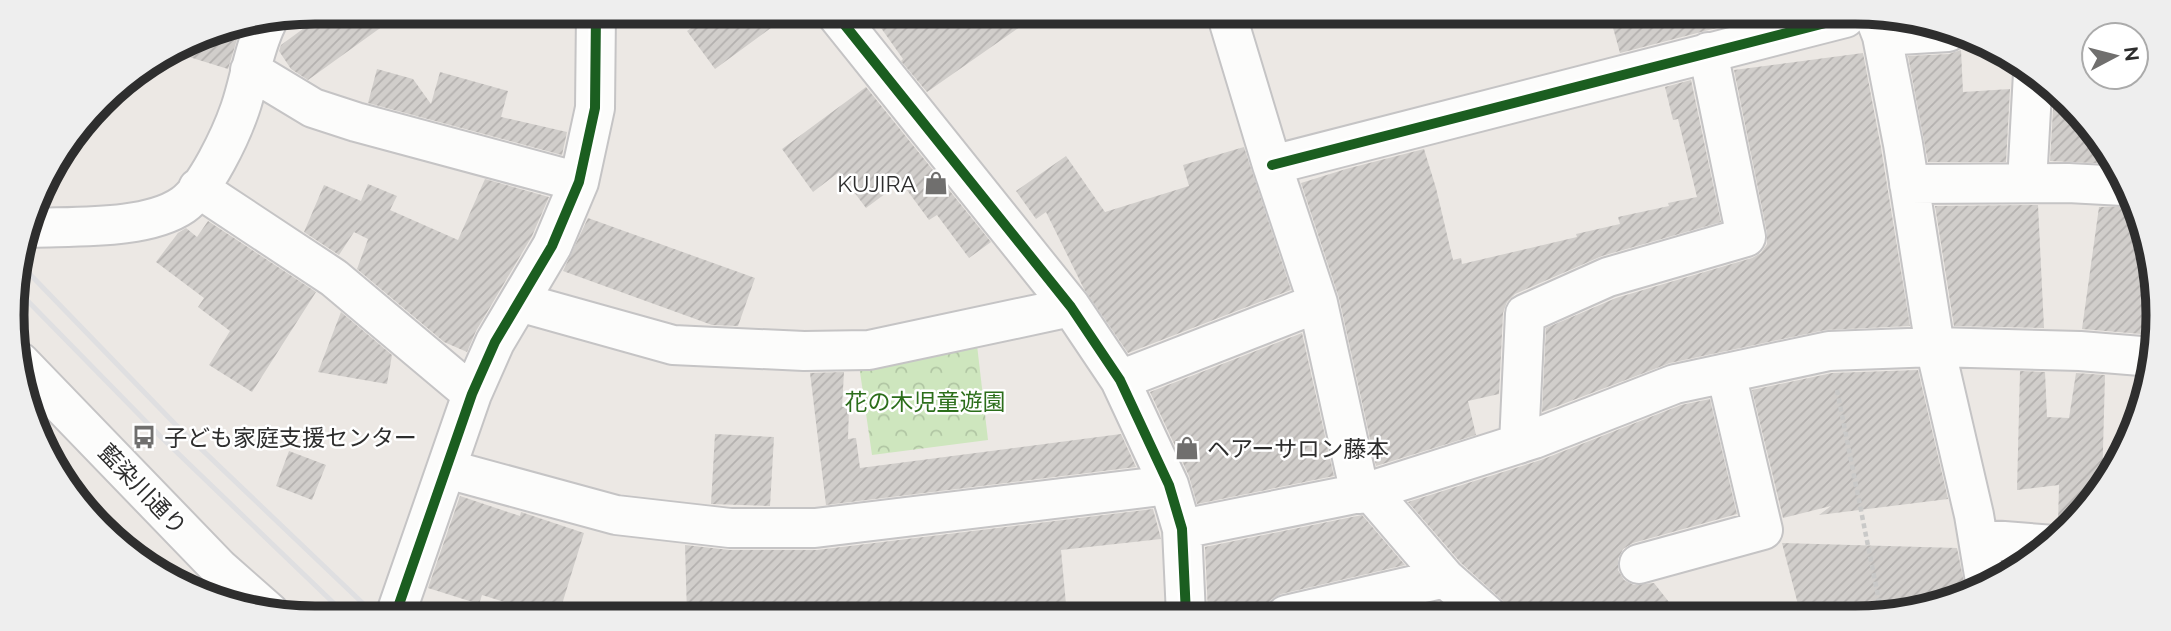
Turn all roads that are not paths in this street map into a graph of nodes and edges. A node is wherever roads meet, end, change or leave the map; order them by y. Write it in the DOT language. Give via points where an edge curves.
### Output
graph roads {
  1 [pos="596,24"];
  2 [pos="844,24"];
  3 [pos="1229,24"];
  4 [pos="1821,24"];
  5 [pos="1878,27"];
  6 [pos="263,29"];
  7 [pos="1905,29"];
  8 [pos="1708,52"];
  9 [pos="250,70"];
  10 [pos="2032,85"];
  11 [pos="1272,165"];
  12 [pos="579,182"];
  13 [pos="2027,183"];
  14 [pos="1909,184"];
  15 [pos="2115,186"];
  16 [pos="198,188"];
  17 [pos="38,228"];
  18 [pos="519,302"];
  19 [pos="1318,303"];
  20 [pos="1071,307"];
  21 [pos="1934,347"];
  22 [pos="2143,356"];
  23 [pos="30,372"];
  24 [pos="1726,373"];
  25 [pos="1121,380"];
  26 [pos="472,394"];
  27 [pos="1519,444"];
  28 [pos="447,468"];
  29 [pos="1169,485"];
  30 [pos="1365,493"];
  31 [pos="1182,529"];
  32 [pos="1978,539"];
  33 [pos="2036,544"];
  34 [pos="1639,564"];
  35 [pos="1984,576"];
  36 [pos="1445,578"];
  37 [pos="256,600"];
  38 [pos="398,606"];
  39 [pos="1186,606"];
  40 [pos="1325,606"];
  41 [pos="1477,606"];
  1 -- 12 [label="street" via="594,108"];
  2 -- 20 [label="street"];
  3 -- 11 [label="street"];
  4 -- 8 [label="street"];
  5 -- 7 [label="street"];
  5 -- 14 [label="street"];
  6 -- 9 [label="street"];
  8 -- 11 [label="street"];
  8 -- 27 [label="street" via="1746,237 1608,277 1525,314"];
  9 -- 12 [label="street" via="313,108"];
  9 -- 16 [label="street" via="240,109"];
  10 -- 13 [label="street"];
  11 -- 19 [label="street"];
  12 -- 18 [label="street" via="552,246"];
  13 -- 14 [label="street"];
  13 -- 15 [label="street"];
  14 -- 21 [label="street"];
  16 -- 17 [label="street" via="185,204 151,219"];
  16 -- 26 [label="street" via="334,278"];
  18 -- 20 [label="street" via="673,345 804,351 869,350"];
  18 -- 26 [label="street"];
  19 -- 25 [label="street"];
  19 -- 30 [label="street"];
  20 -- 25 [label="street"];
  21 -- 22 [label="street"];
  21 -- 24 [label="street" via="1829,351"];
  21 -- 32 [label="street"];
  23 -- 37 [label="street, 藍染川通り"];
  24 -- 27 [label="street" via="1675,384"];
  24 -- 34 [label="street" via="1763,530"];
  25 -- 29 [label="street"];
  26 -- 28 [label="street"];
  27 -- 30 [label="street"];
  28 -- 29 [label="street" via="616,515 730,528 815,528"];
  28 -- 38 [label="street"];
  29 -- 31 [label="street"];
  30 -- 31 [label="street"];
  30 -- 36 [label="street"];
  31 -- 39 [label="street"];
  32 -- 33 [label="street"];
  32 -- 35 [label="street"];
  36 -- 40 [label="street"];
  36 -- 41 [label="street"];
}
